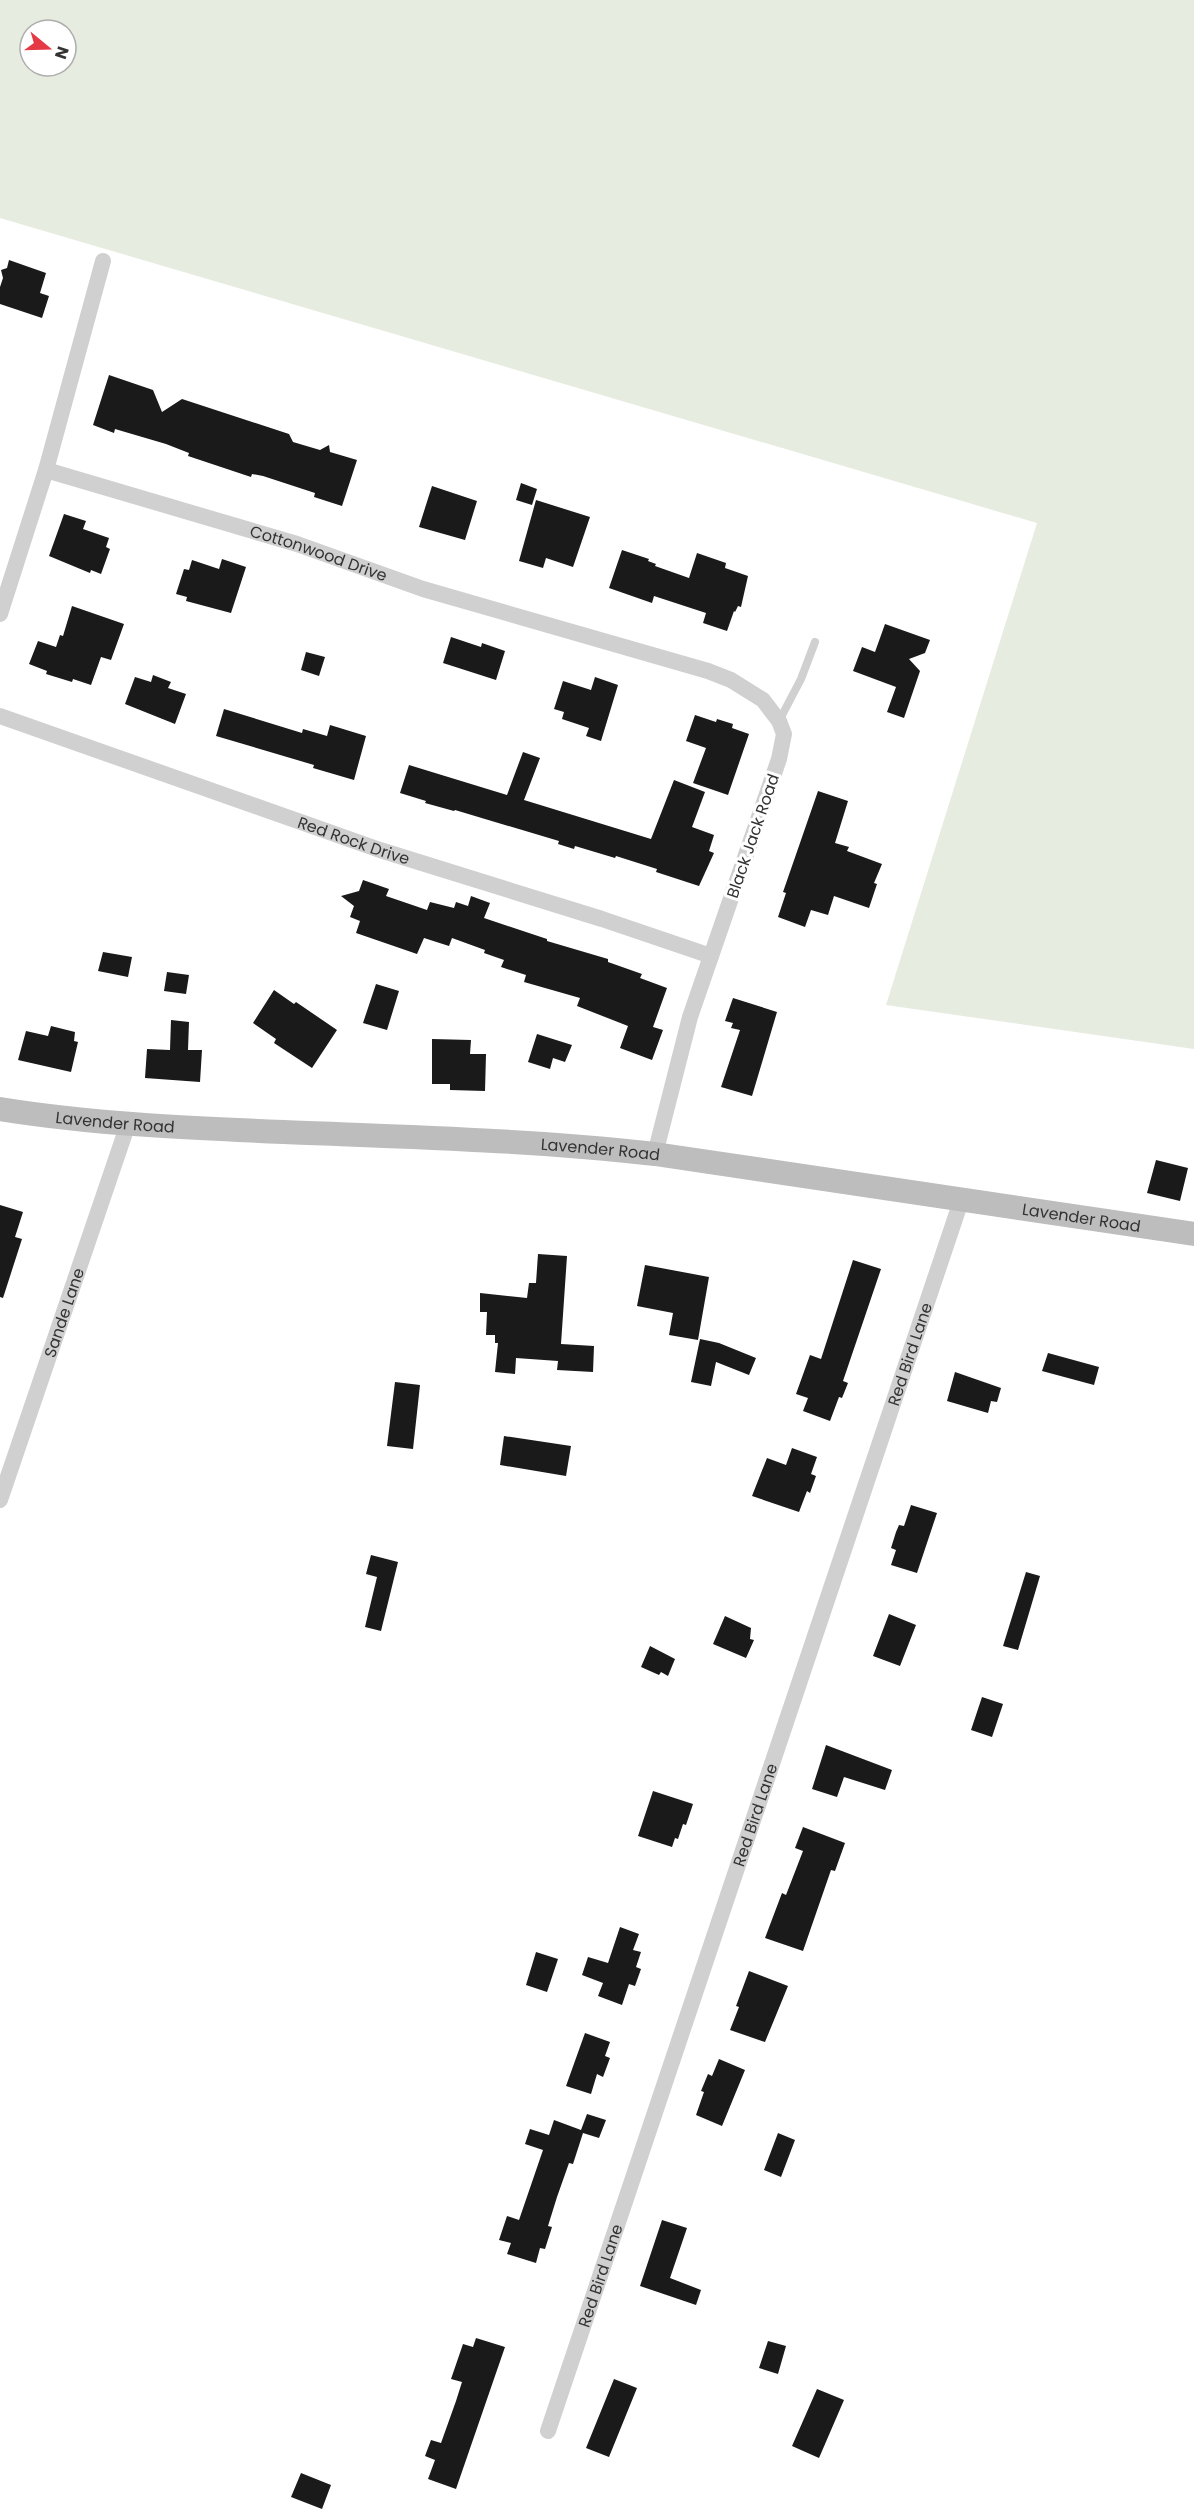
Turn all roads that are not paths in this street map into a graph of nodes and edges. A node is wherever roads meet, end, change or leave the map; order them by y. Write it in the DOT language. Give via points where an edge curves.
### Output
graph roads {
  1 [pos="103,261"];
  2 [pos="46,470"];
  3 [pos="0,614"];
  4 [pos="814,642"];
  5 [pos="0,716"];
  6 [pos="779,721"];
  7 [pos="711,956"];
  8 [pos="0,1108"];
  9 [pos="128,1124"];
  10 [pos="655,1154"];
  11 [pos="961,1201"];
  12 [pos="1194,1234"];
  13 [pos="0,1500"];
  14 [pos="548,2431"];
  1 -- 2 [label="street"];
  2 -- 3 [label="street"];
  2 -- 6 [label="street, Cottonwood Drive" via="297,544 423,589 731,680 763,700"];
  4 -- 6 [label="lane" via="801,679"];
  5 -- 7 [label="street, Red Rock Drive" via="380,850"];
  6 -- 7 [label="street, Black Jack Road" via="784,734 779,759"];
  7 -- 10 [label="street, Black Jack Road" via="690,1017"];
  8 -- 9 [label="street, Lavender Road"];
  9 -- 10 [label="street, Lavender Road" via="534,1142"];
  9 -- 13 [label="street, Sande Lane"];
  10 -- 11 [label="street, Lavender Road"];
  11 -- 12 [label="street, Lavender Road"];
  11 -- 14 [label="street, Red Bird Lane"];
}
